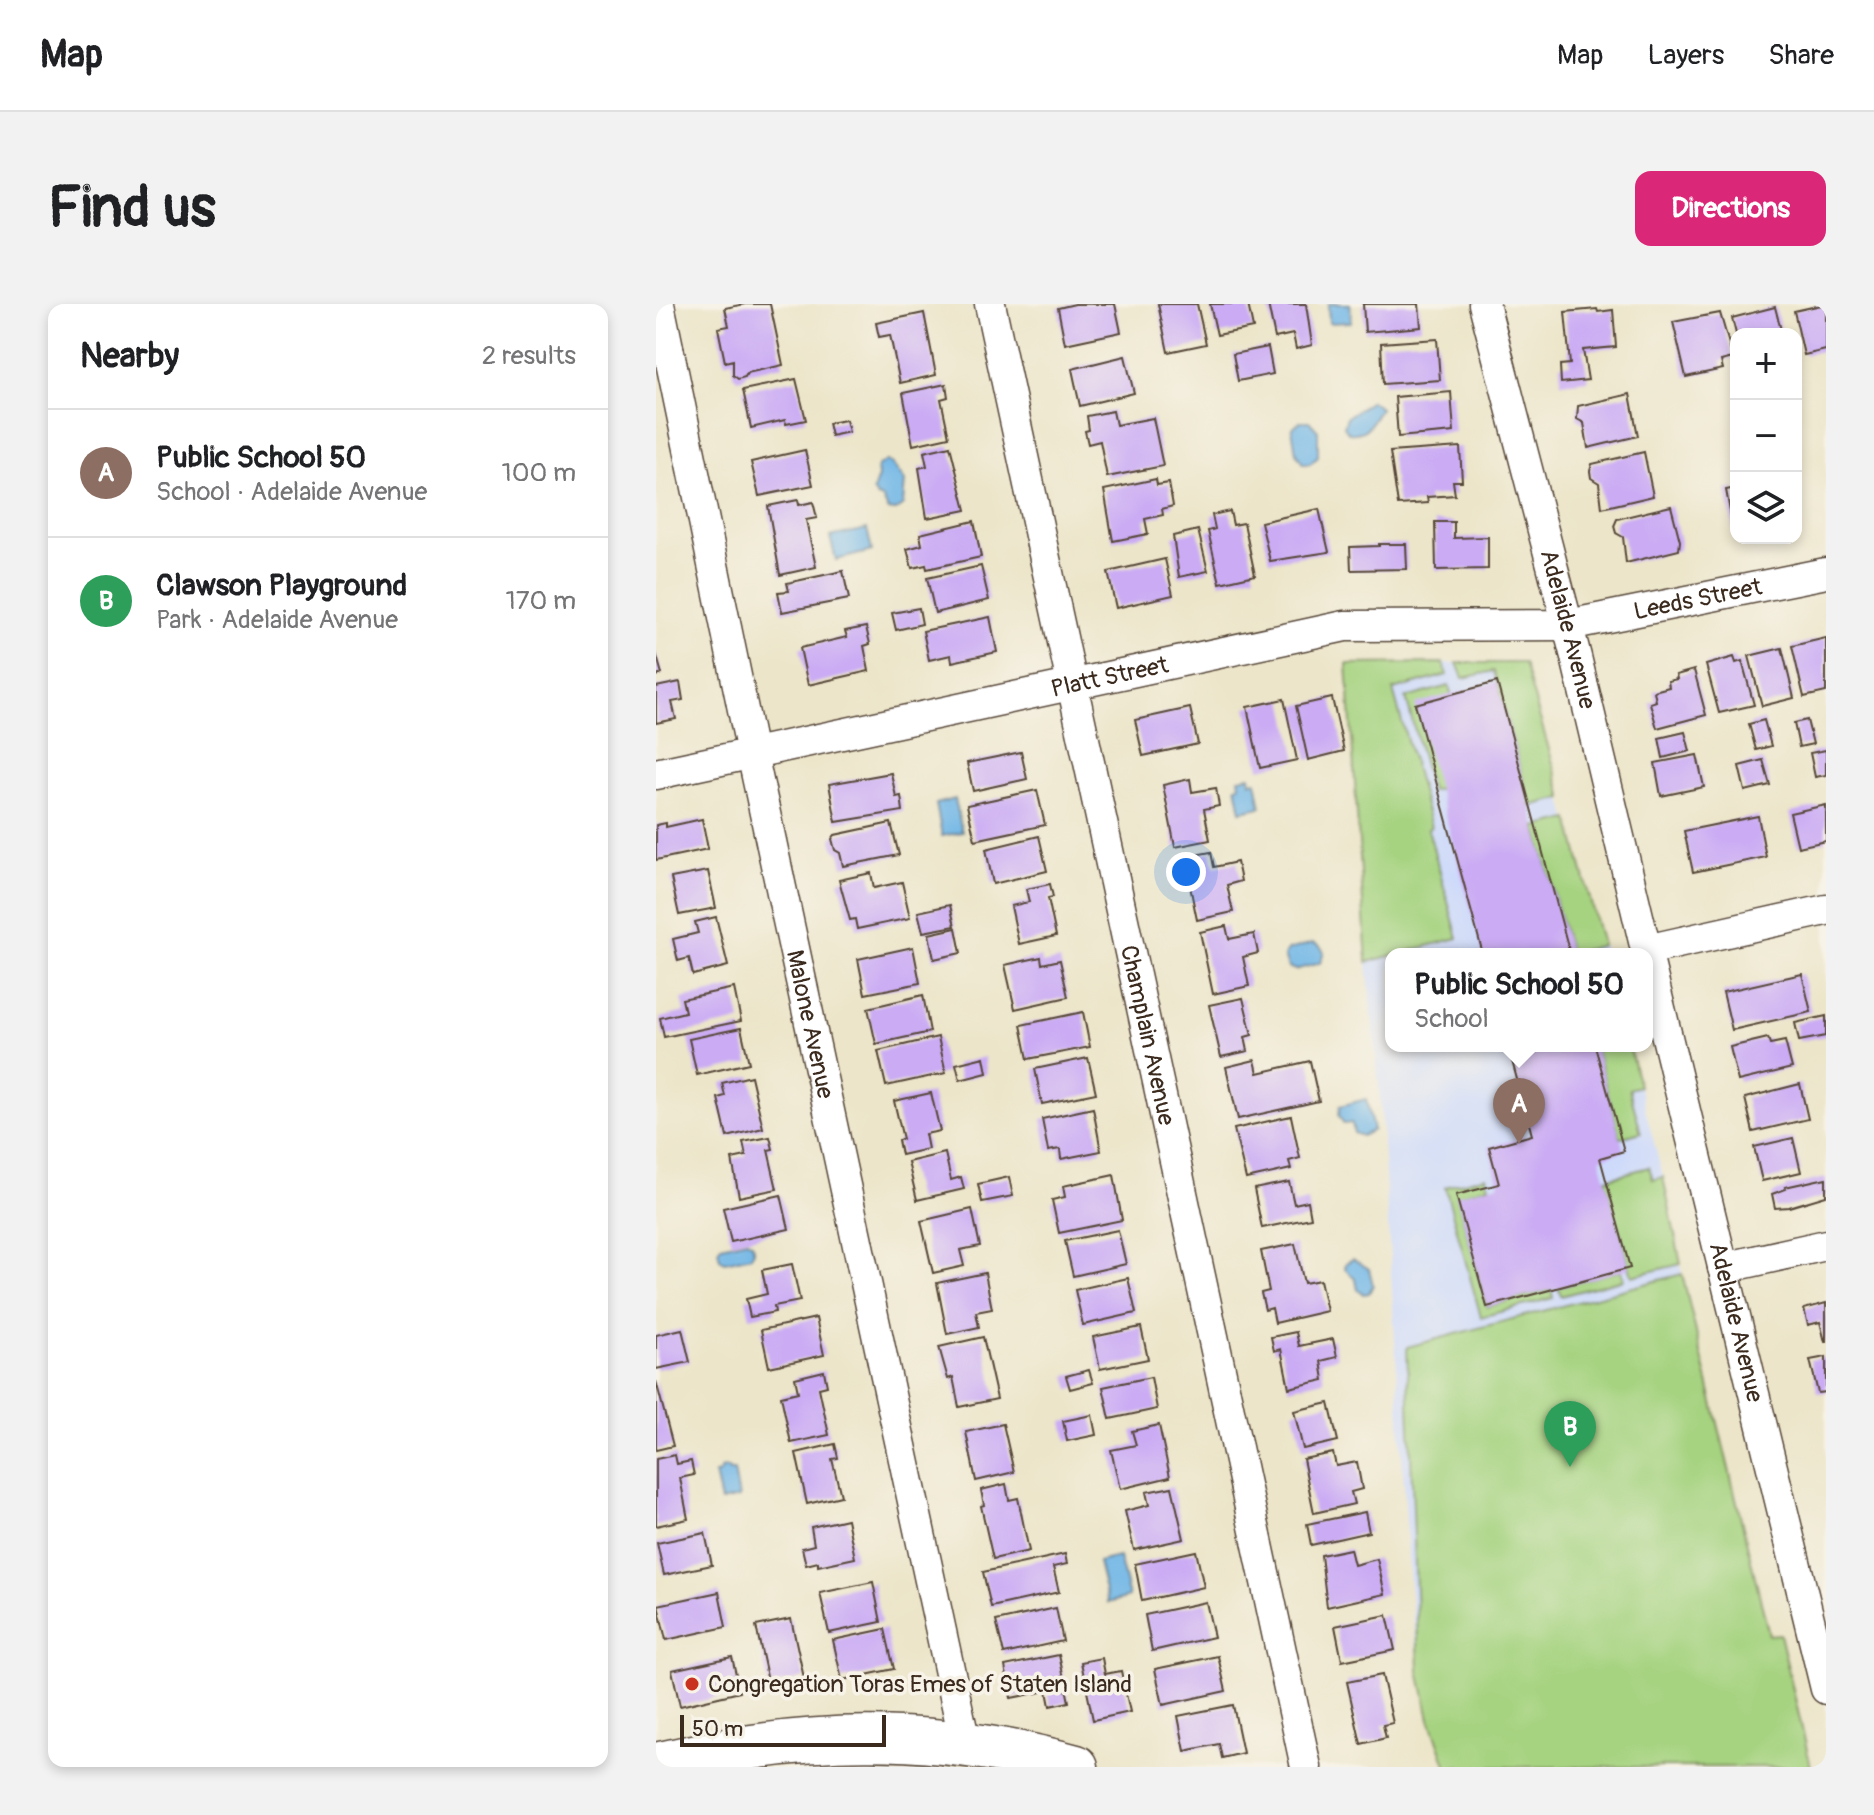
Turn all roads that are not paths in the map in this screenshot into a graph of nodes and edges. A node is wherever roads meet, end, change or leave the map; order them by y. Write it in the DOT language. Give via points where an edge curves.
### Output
graph roads {
  1 [pos="659,304"];
  2 [pos="990,304"];
  3 [pos="1484,304"];
  4 [pos="1826,573"];
  5 [pos="1568,625"];
  6 [pos="1072,684"];
  7 [pos="752,753"];
  8 [pos="656,774"];
  9 [pos="1826,910"];
  10 [pos="1646,948"];
  11 [pos="1653,952"];
  12 [pos="1653,978"];
  13 [pos="1826,1245"];
  14 [pos="1723,1268"];
  15 [pos="1814,1582"];
  16 [pos="1826,1689"];
  17 [pos="965,1743"];
  18 [pos="656,1765"];
  19 [pos="1076,1767"];
  20 [pos="1306,1767"];
  1 -- 7 [label="street, Malone Avenue"];
  2 -- 6 [label="street, Champlain Avenue"];
  3 -- 5 [label="street, Adelaide Avenue"];
  4 -- 5 [label="street, Leeds Street"];
  5 -- 6 [label="street, Platt Street" via="1345,626"];
  5 -- 10 [label="street, Adelaide Avenue"];
  6 -- 7 [label="street, Platt Street"];
  6 -- 20 [label="street, Champlain Avenue"];
  7 -- 8 [label="street, Platt Street"];
  7 -- 17 [label="street, Malone Avenue"];
  9 -- 11 [label="street"];
  12 -- 14 [label="street, Adelaide Avenue"];
  13 -- 14 [label="street"];
  14 -- 15 [label="street, Adelaide Avenue"];
  15 -- 16 [label="street, Adelaide Avenue"];
  17 -- 18 [label="main road" via="842,1737 744,1747"];
  17 -- 19 [label="main road"];
}
